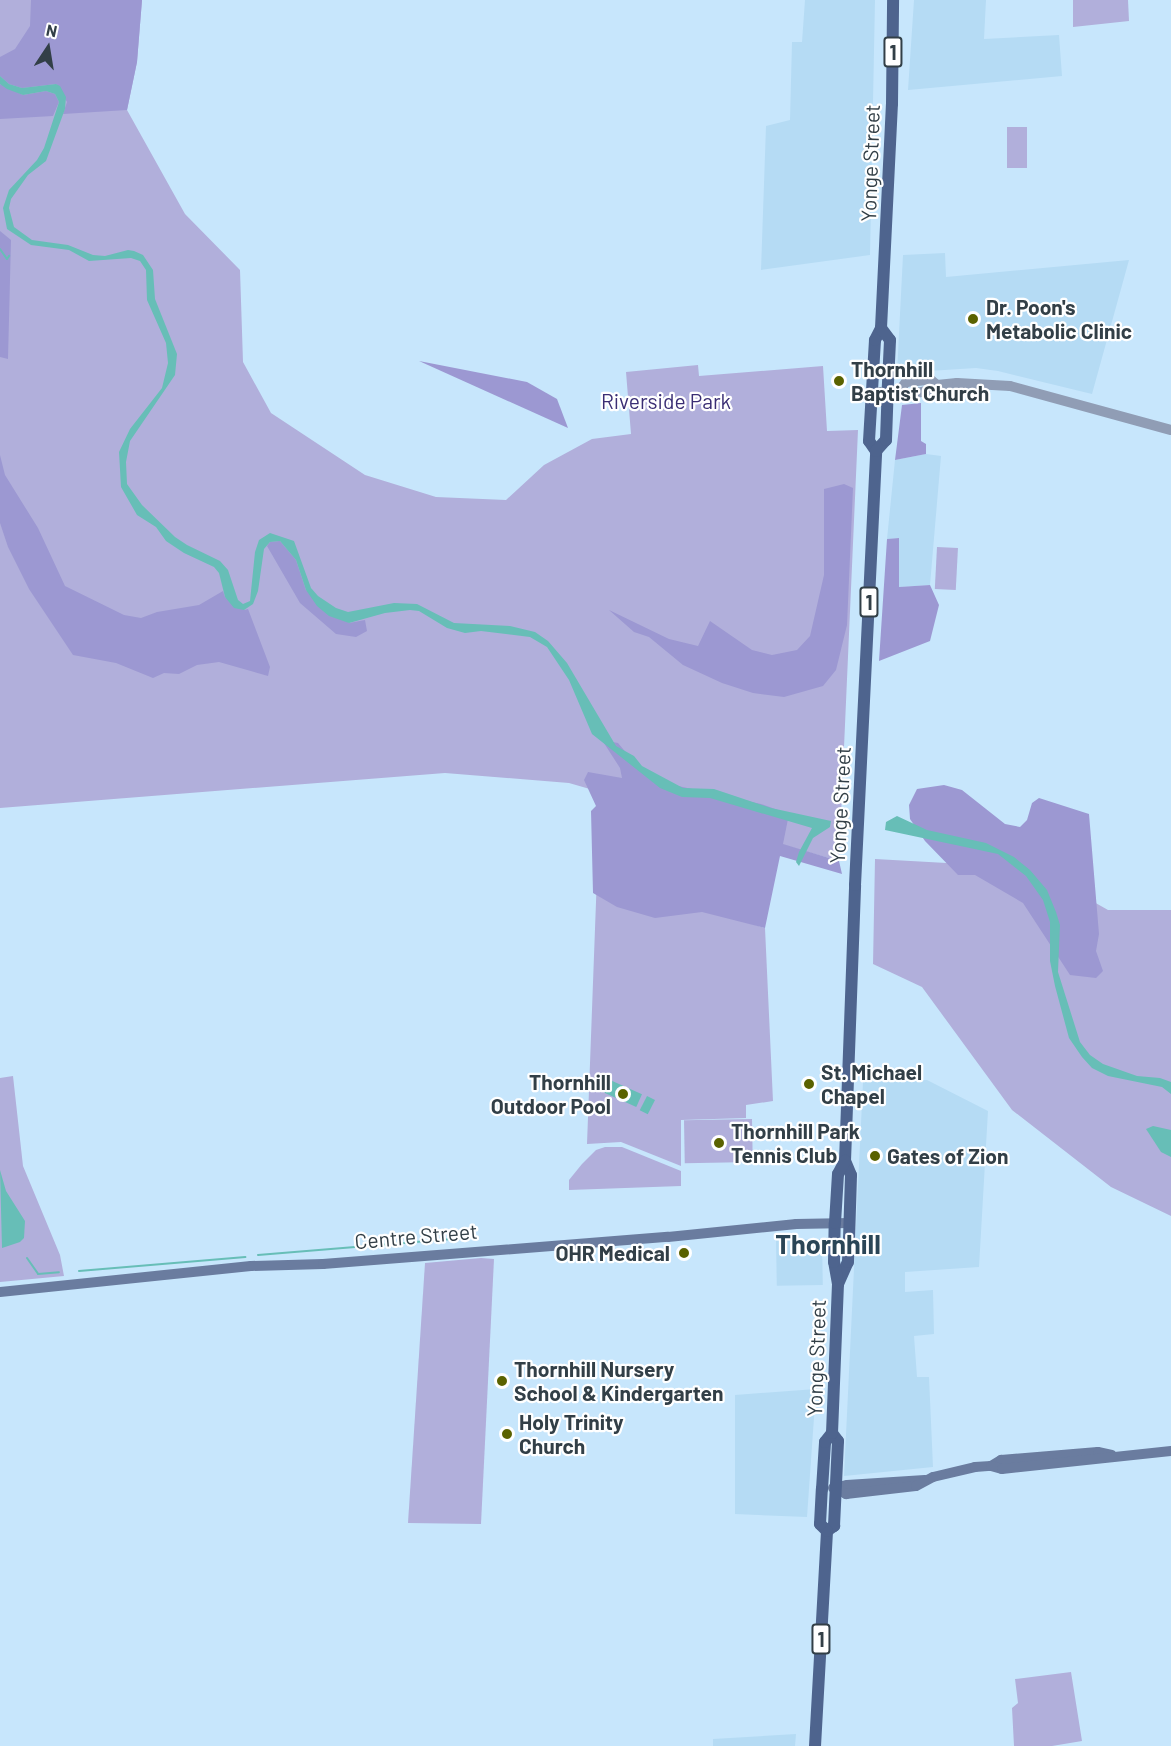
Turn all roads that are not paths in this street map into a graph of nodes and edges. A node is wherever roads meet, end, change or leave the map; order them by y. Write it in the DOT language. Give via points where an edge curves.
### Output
graph roads {
  1 [pos="893,0"];
  2 [pos="881,328"];
  3 [pos="894,391"];
  4 [pos="872,393"];
  5 [pos="886,426"];
  6 [pos="870,427"];
  7 [pos="1171,430"];
  8 [pos="876,451"];
  9 [pos="846,1161"];
  10 [pos="835,1223"];
  11 [pos="849,1223"];
  12 [pos="838,1284"];
  13 [pos="0,1292"];
  14 [pos="832,1433"];
  15 [pos="1171,1451"];
  16 [pos="836,1488"];
  17 [pos="822,1489"];
  18 [pos="827,1531"];
  19 [pos="814,1746"];
  1 -- 2 [label="main road, Yonge Street / 1"];
  2 -- 3 [label="main road, Yonge Street / 1" via="890,340"];
  2 -- 4 [label="main road, Yonge Street / 1" via="874,340"];
  3 -- 4 [label="street"];
  3 -- 5 [label="main road, Yonge Street / 1"];
  3 -- 7 [label="street" via="906,382 931,380 937,385 975,382 1010,386"];
  4 -- 6 [label="main road, Yonge Street / 1"];
  5 -- 6 [label="main road"];
  5 -- 8 [label="main road, Yonge Street / 1" via="886,440"];
  6 -- 8 [label="main road, Yonge Street / 1" via="869,441"];
  8 -- 9 [label="main road, Yonge Street / 1"];
  9 -- 10 [label="main road, Yonge Street / 1" via="838,1174"];
  9 -- 11 [label="main road, Yonge Street / 1" via="851,1175"];
  10 -- 11 [label="main road, Centre Street"];
  10 -- 12 [label="main road, Yonge Street / 1"];
  10 -- 13 [label="main road, Centre Street" via="323,1264 251,1266"];
  11 -- 12 [label="main road, Yonge Street / 1" via="848,1262"];
  12 -- 14 [label="main road, Yonge Street / 1"];
  14 -- 16 [label="main road, Yonge Street / 1" via="838,1441"];
  14 -- 17 [label="main road, Yonge Street / 1" via="825,1442"];
  15 -- 16 [label="main road" via="1113,1455 1098,1461 959,1470 916,1486 846,1494"];
  16 -- 17 [label="main road"];
  16 -- 18 [label="main road, Yonge Street / 1" via="834,1526"];
  17 -- 18 [label="main road, Yonge Street / 1" via="820,1524"];
  18 -- 19 [label="main road, Yonge Street / 1"];
}
